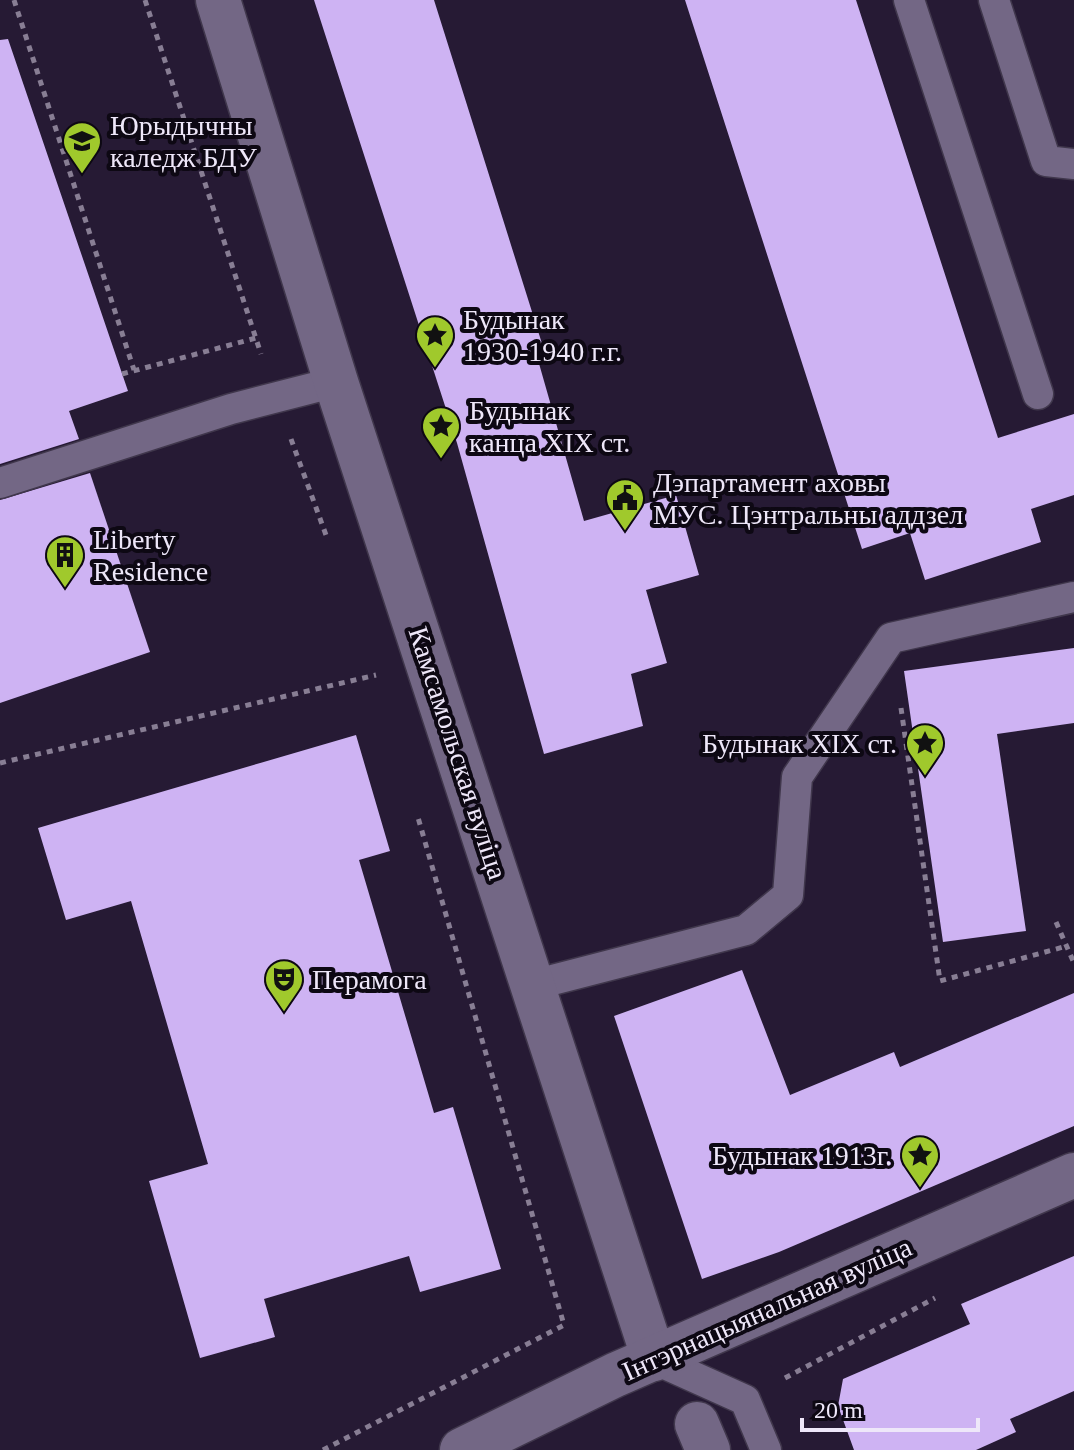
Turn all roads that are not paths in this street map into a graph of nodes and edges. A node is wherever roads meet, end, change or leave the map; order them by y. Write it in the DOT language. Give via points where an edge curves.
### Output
graph roads {
  1 [pos="218,0"];
  2 [pos="909,0"];
  3 [pos="994,0"];
  4 [pos="1074,164"];
  5 [pos="336,382"];
  6 [pos="1038,394"];
  7 [pos="0,483"];
  8 [pos="1074,597"];
  9 [pos="533,985"];
  10 [pos="1074,1175"];
  11 [pos="654,1359"];
  12 [pos="462,1450"];
  13 [pos="766,1450"];
  1 -- 5 [label="main road, Камсамольская вуліца"];
  2 -- 6 [label="lane"];
  3 -- 4 [label="lane" via="1046,161"];
  5 -- 7 [label="lane"];
  5 -- 9 [label="main road, Камсамольская вуліца"];
  8 -- 9 [label="lane" via="891,638 797,777 788,895 746,930"];
  9 -- 11 [label="main road, Камсамольская вуліца"];
  10 -- 11 [label="main road, Інтэрнацыянальная вуліца"];
  11 -- 12 [label="main road, Інтэрнацыянальная вуліца"];
  11 -- 13 [label="lane" via="745,1400"];
}
